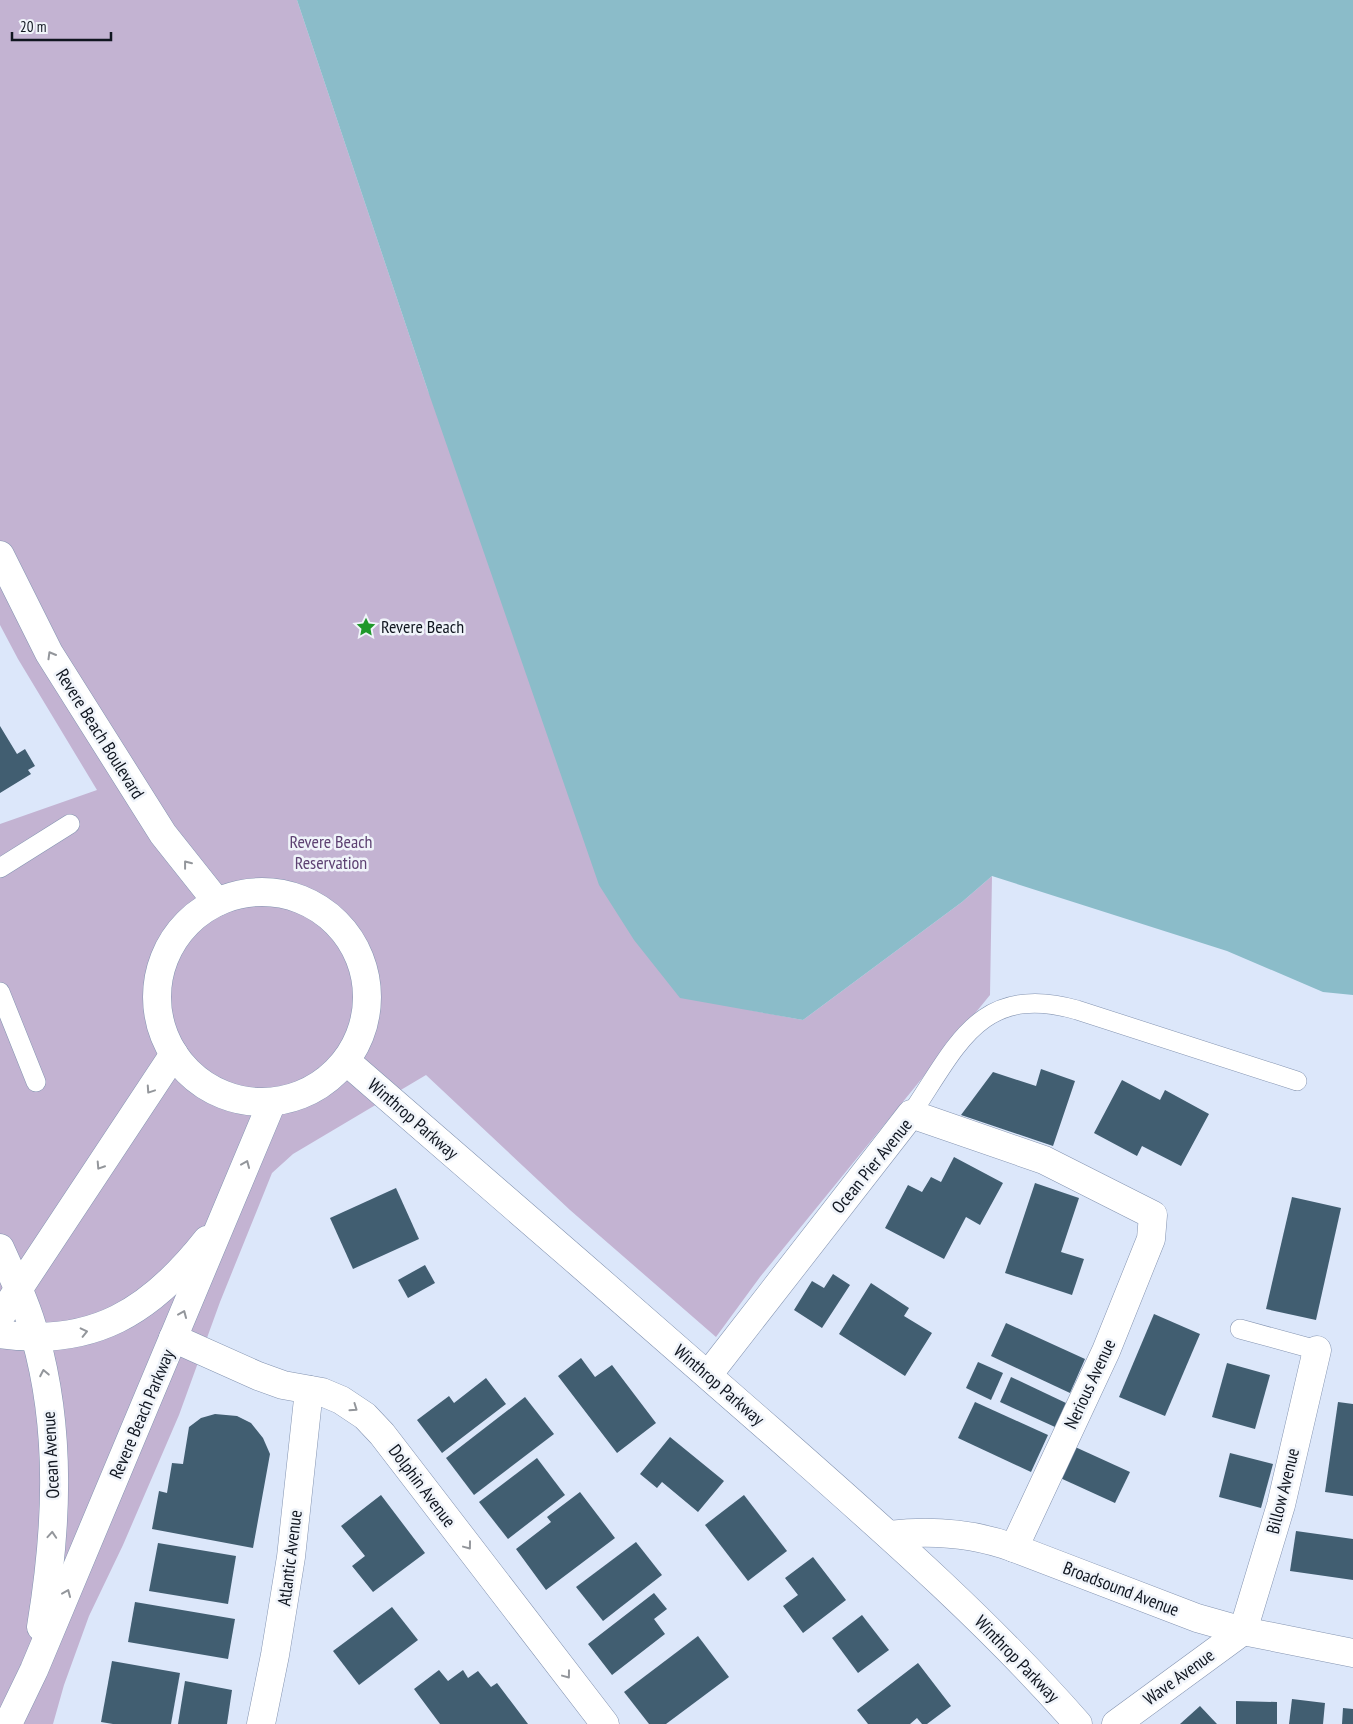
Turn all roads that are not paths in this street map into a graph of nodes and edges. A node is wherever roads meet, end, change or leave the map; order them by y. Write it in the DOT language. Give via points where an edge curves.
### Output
graph roads {
  1 [pos="0,555"];
  2 [pos="70,824"];
  3 [pos="0,868"];
  4 [pos="217,902"];
  5 [pos="0,992"];
  6 [pos="174,1054"];
  7 [pos="346,1061"];
  8 [pos="1297,1081"];
  9 [pos="36,1082"];
  10 [pos="272,1102"];
  11 [pos="911,1114"];
  12 [pos="1153,1215"];
  13 [pos="223,1220"];
  14 [pos="0,1248"];
  15 [pos="19,1288"];
  16 [pos="0,1317"];
  17 [pos="1240,1329"];
  18 [pos="0,1334"];
  19 [pos="36,1336"];
  20 [pos="173,1338"];
  21 [pos="1317,1350"];
  22 [pos="708,1375"];
  23 [pos="309,1390"];
  24 [pos="889,1535"];
  25 [pos="1014,1548"];
  26 [pos="1242,1631"];
  27 [pos="1353,1653"];
  28 [pos="34,1670"];
  29 [pos="8,1724"];
  30 [pos="22,1724"];
  31 [pos="261,1724"];
  32 [pos="605,1724"];
  33 [pos="1078,1724"];
  34 [pos="1116,1724"];
  4 -- 1 [label="main road, Revere Beach Boulevard, one-way" via="163,834 49,653"];
  2 -- 3 [label="lane"];
  4 -- 6 [label="main road" via="180,932 161,968 158,988 161,1027"];
  4 -- 7 [label="main road" via="268,892 290,896 315,906 337,924 353,944 363,968 367,993 361,1034"];
  5 -- 9 [label="lane"];
  6 -- 10 [label="main road" via="190,1074 222,1094 242,1100"];
  6 -- 15 [label="main road, one-way"];
  7 -- 10 [label="main road" via="318,1087 291,1099"];
  7 -- 22 [label="main road, Winthrop Parkway"];
  8 -- 11 [label="lane" via="1077,1010 1052,1004 1024,1004 997,1010 972,1028 956,1046"];
  13 -- 10 [label="main road, Revere Beach Parkway, one-way"];
  11 -- 12 [label="main road, Ocean Pier Avenue" via="1051,1163"];
  11 -- 22 [label="main road, Ocean Pier Avenue"];
  12 -- 25 [label="main road, Nerious Avenue" via="1150,1244 1106,1351"];
  19 -- 13 [label="main road, one-way" via="74,1334 122,1317 173,1277"];
  20 -- 13 [label="main road, Revere Beach Parkway, one-way"];
  14 -- 15 [label="main road, Ocean Avenue"];
  15 -- 16 [label="main road"];
  15 -- 19 [label="main road, Ocean Avenue"];
  17 -- 21 [label="lane"];
  18 -- 19 [label="main road"];
  28 -- 19 [label="main road, Ocean Avenue, one-way" via="48,1582 55,1493 50,1414"];
  20 -- 23 [label="main road, Dolphin Avenue" via="258,1376"];
  28 -- 20 [label="main road, Revere Beach Parkway, one-way"];
  21 -- 26 [label="main road, Billow Avenue" via="1281,1505"];
  22 -- 24 [label="main road, Winthrop Parkway"];
  23 -- 31 [label="main road, Atlantic Avenue" via="289,1572"];
  23 -- 32 [label="main road, Dolphin Avenue, one-way" via="341,1400 382,1434"];
  24 -- 25 [label="main road, Broadsound Avenue" via="944,1532"];
  24 -- 33 [label="main road, Winthrop Parkway" via="992,1632"];
  25 -- 26 [label="main road, Broadsound Avenue" via="1172,1610"];
  26 -- 27 [label="main road, Broadsound Avenue"];
  26 -- 34 [label="main road, Wave Avenue"];
  28 -- 29 [label="main road, Revere Beach Parkway"];
  28 -- 30 [label="main road"];
}
